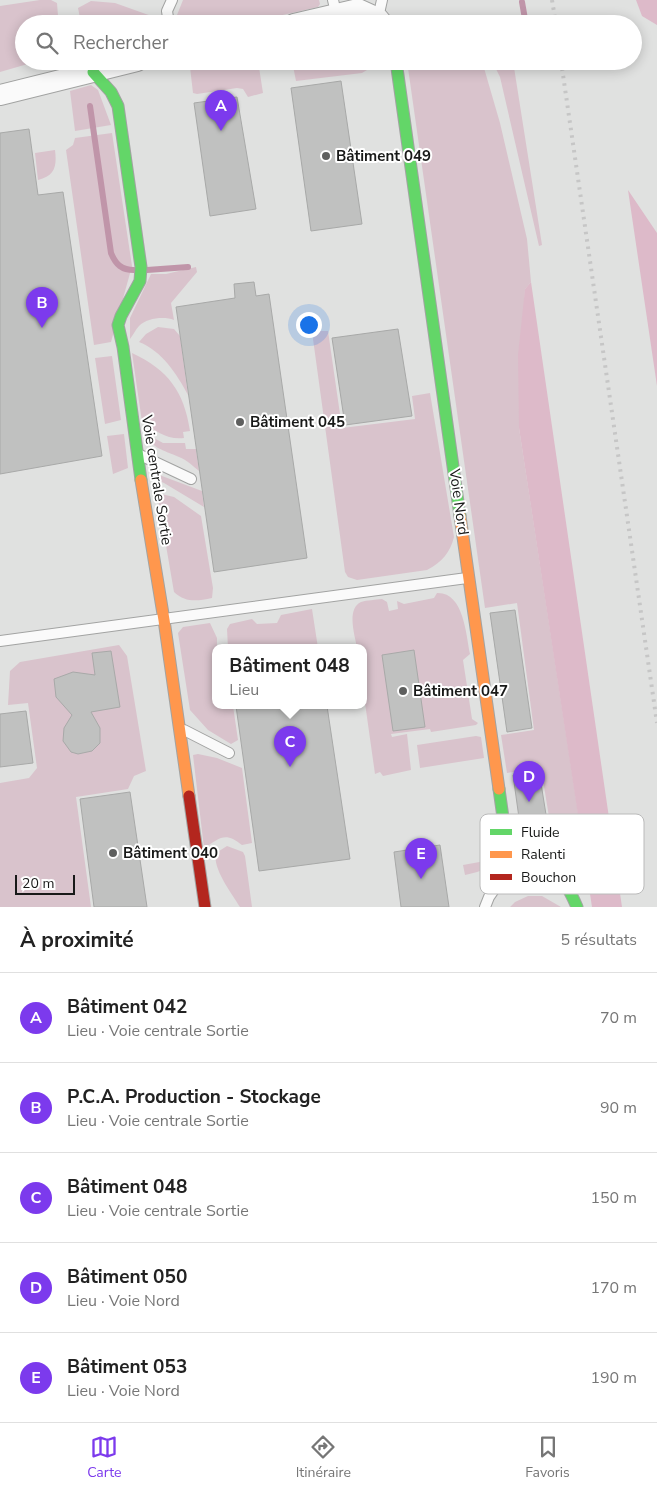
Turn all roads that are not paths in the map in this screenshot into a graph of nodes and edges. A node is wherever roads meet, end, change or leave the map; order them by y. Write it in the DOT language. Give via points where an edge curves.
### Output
graph roads {
  1 [pos="172,0"];
  2 [pos="335,6"];
  3 [pos="381,14"];
  4 [pos="168,15"];
  5 [pos="314,15"];
  6 [pos="101,70"];
  7 [pos="397,70"];
  8 [pos="93,72"];
  9 [pos="0,95"];
  10 [pos="137,454"];
  11 [pos="191,479"];
  12 [pos="470,578"];
  13 [pos="164,620"];
  14 [pos="0,641"];
  15 [pos="180,728"];
  16 [pos="229,753"];
  17 [pos="502,814"];
  18 [pos="491,894"];
  19 [pos="571,894"];
  20 [pos="205,907"];
  21 [pos="485,907"];
  22 [pos="577,907"];
  1 -- 4 [label="lane"];
  2 -- 3 [label="street"];
  2 -- 5 [label="street"];
  6 -- 8 [label="street"];
  7 -- 12 [label="street, Voie Nord"];
  8 -- 9 [label="street"];
  8 -- 10 [label="street, Voie centrale Sortie" via="116,97 141,271 140,282 118,325"];
  10 -- 11 [label="lane"];
  10 -- 13 [label="street, Voie centrale Sortie"];
  12 -- 13 [label="lane"];
  12 -- 17 [label="street, Voie Nord"];
  13 -- 14 [label="lane"];
  13 -- 15 [label="street, Voie centrale Sortie"];
  15 -- 16 [label="lane"];
  15 -- 20 [label="street, Voie centrale Sortie"];
  18 -- 21 [label="lane"];
  19 -- 22 [label="street"];
}
